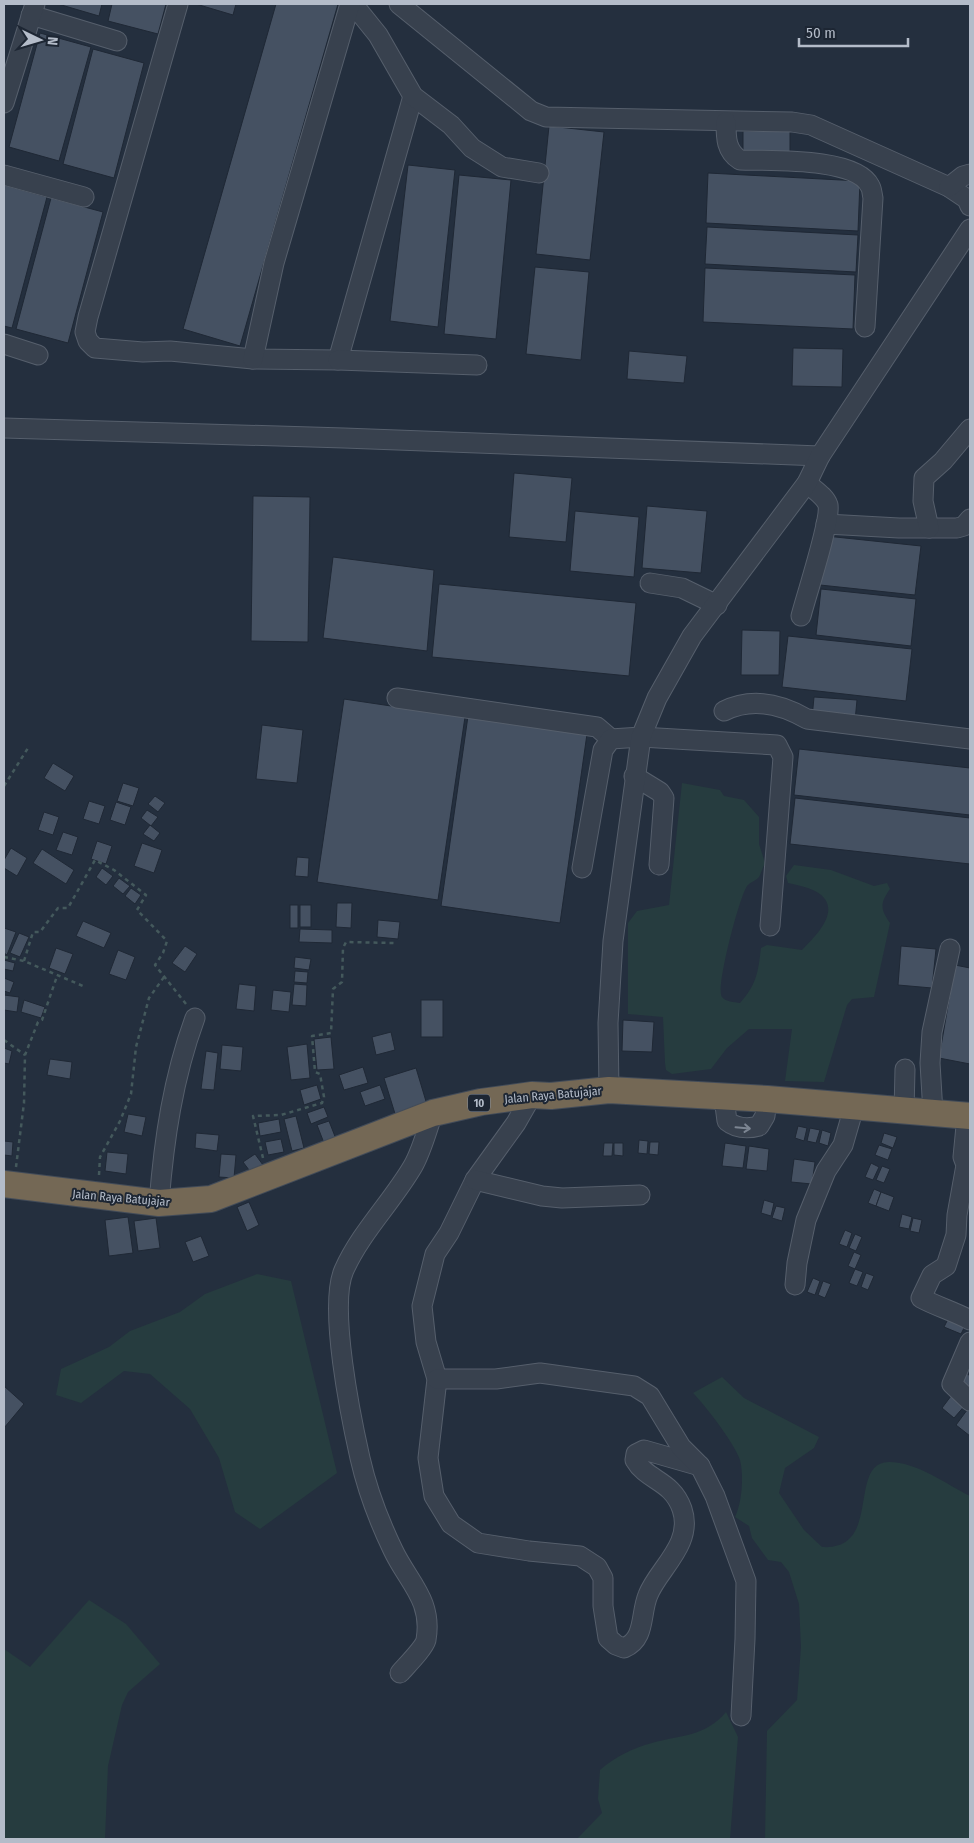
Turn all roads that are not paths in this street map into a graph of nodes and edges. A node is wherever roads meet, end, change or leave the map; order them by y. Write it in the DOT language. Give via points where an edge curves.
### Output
graph roads {
  1 [pos="178,4"];
  2 [pos="351,4"];
  3 [pos="399,4"];
  4 [pos="33,9"];
  5 [pos="117,41"];
  6 [pos="412,96"];
  7 [pos="4,104"];
  8 [pos="726,122"];
  9 [pos="539,173"];
  10 [pos="970,174"];
  11 [pos="4,175"];
  12 [pos="949,187"];
  13 [pos="84,197"];
  14 [pos="970,206"];
  15 [pos="970,229"];
  16 [pos="865,327"];
  17 [pos="4,344"];
  18 [pos="38,355"];
  19 [pos="253,359"];
  20 [pos="338,360"];
  21 [pos="477,365"];
  22 [pos="4,428"];
  23 [pos="970,428"];
  24 [pos="820,456"];
  25 [pos="806,482"];
  26 [pos="970,519"];
  27 [pos="826,524"];
  28 [pos="929,528"];
  29 [pos="650,583"];
  30 [pos="717,605"];
  31 [pos="801,616"];
  32 [pos="396,698"];
  33 [pos="724,711"];
  34 [pos="641,737"];
  35 [pos="970,739"];
  36 [pos="611,740"];
  37 [pos="634,776"];
  38 [pos="658,865"];
  39 [pos="582,868"];
  40 [pos="770,926"];
  41 [pos="950,949"];
  42 [pos="195,1018"];
  43 [pos="905,1070"];
  44 [pos="609,1090"];
  45 [pos="532,1095"];
  46 [pos="854,1107"];
  47 [pos="904,1112"];
  48 [pos="433,1113"];
  49 [pos="933,1113"];
  50 [pos="969,1116"];
  51 [pos="475,1180"];
  52 [pos="8,1185"];
  53 [pos="640,1195"];
  54 [pos="159,1203"];
  55 [pos="795,1285"];
  56 [pos="970,1320"];
  57 [pos="970,1342"];
  58 [pos="437,1378"];
  59 [pos="970,1401"];
  60 [pos="700,1466"];
  61 [pos="400,1673"];
  62 [pos="741,1716"];
  1 -- 19 [label="street" via="85,332 95,348"];
  2 -- 6 [label="street" via="378,35"];
  2 -- 19 [label="street" via="274,263"];
  3 -- 8 [label="street" via="531,111 546,117"];
  4 -- 5 [label="street"];
  4 -- 7 [label="street"];
  6 -- 9 [label="street" via="451,125 472,148 502,167"];
  6 -- 20 [label="street"];
  8 -- 12 [label="street" via="811,124"];
  8 -- 16 [label="street" via="731,154 740,160 839,165 855,172 870,185 873,198"];
  10 -- 12 [label="street"];
  11 -- 13 [label="street"];
  12 -- 14 [label="street" via="967,199"];
  15 -- 24 [label="street"];
  17 -- 18 [label="street"];
  19 -- 20 [label="street"];
  20 -- 21 [label="street"];
  22 -- 24 [label="street"];
  23 -- 28 [label="street" via="924,478 923,501"];
  24 -- 25 [label="street"];
  25 -- 27 [label="street" via="826,501"];
  25 -- 30 [label="street"];
  26 -- 28 [label="street" via="957,528"];
  27 -- 28 [label="street"];
  27 -- 31 [label="street"];
  29 -- 30 [label="street" via="682,588"];
  30 -- 34 [label="street" via="692,636 657,698"];
  32 -- 36 [label="street" via="597,727"];
  33 -- 35 [label="street" via="765,703 789,708 806,719"];
  34 -- 36 [label="street"];
  34 -- 37 [label="street"];
  34 -- 40 [label="street" via="776,745 781,750"];
  36 -- 39 [label="street" via="603,750"];
  37 -- 38 [label="street" via="664,798"];
  37 -- 44 [label="street" via="614,941 608,1022"];
  41 -- 49 [label="street" via="932,1032"];
  42 -- 54 [label="street" via="169,1114"];
  43 -- 47 [label="street"];
  44 -- 45 [label="highway, Jalan Raya Batujajar / 10"];
  44 -- 46 [label="highway, Jalan Raya Batujajar / 10"];
  45 -- 48 [label="highway, Jalan Raya Batujajar / 10"];
  45 -- 51 [label="street"];
  46 -- 47 [label="highway, Jalan Raya Batujajar / 10"];
  46 -- 55 [label="street" via="843,1145 826,1171 806,1220"];
  47 -- 49 [label="highway, Jalan Raya Batujajar / 10"];
  48 -- 54 [label="highway, Jalan Raya Batujajar / 10" via="211,1199"];
  48 -- 61 [label="street" via="413,1165 361,1240 343,1272 339,1290 341,1361 360,1459 380,1522 398,1561 418,1589 425,1606 426,1641"];
  49 -- 50 [label="highway, Jalan Raya Batujajar / 10"];
  50 -- 56 [label="street" via="956,1235 946,1266 932,1275 921,1298"];
  51 -- 53 [label="street" via="562,1198"];
  51 -- 58 [label="street" via="435,1254 422,1306 426,1342"];
  52 -- 54 [label="highway, Jalan Raya Batujajar / 10"];
  57 -- 59 [label="street" via="952,1384"];
  58 -- 60 [label="street" via="496,1379 540,1373 634,1386 650,1396 681,1447"];
  58 -- 60 [label="street" via="428,1458 434,1496 451,1524 478,1543 580,1556 597,1566 603,1578 608,1638 624,1648 632,1645 639,1634 648,1594 670,1563 683,1535 682,1510 671,1488 639,1467 636,1454 644,1450"];
  60 -- 62 [label="street" via="715,1496 746,1581"];
}
